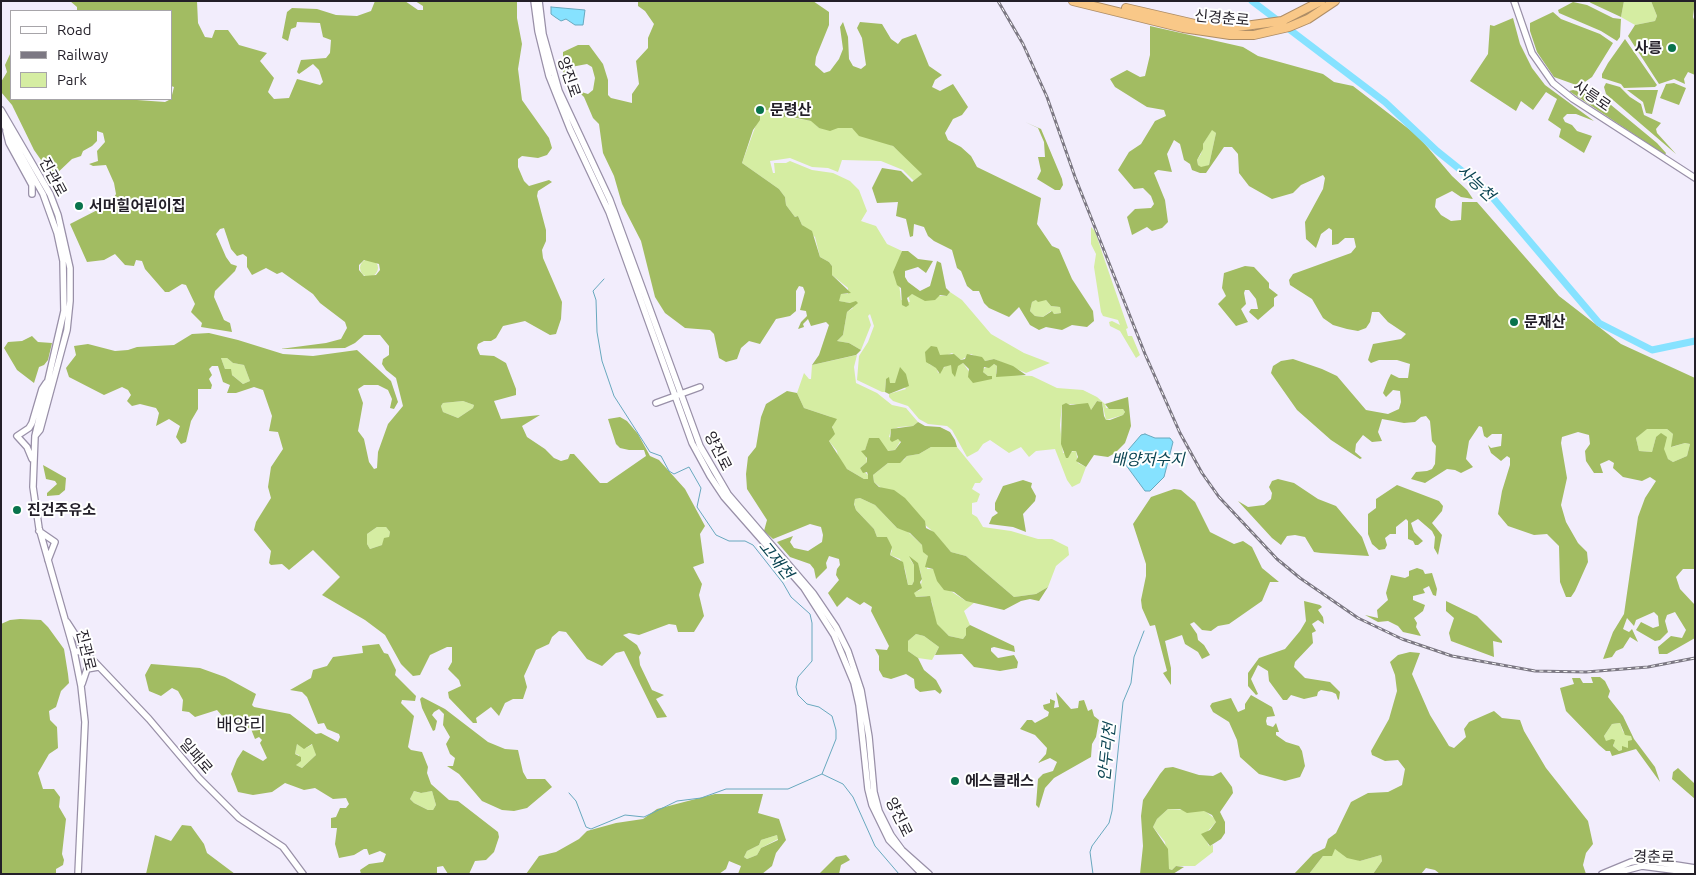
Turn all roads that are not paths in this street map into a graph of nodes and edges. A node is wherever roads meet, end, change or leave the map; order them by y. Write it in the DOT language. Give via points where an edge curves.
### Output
graph roads {
  1 [pos="534,1"];
  2 [pos="539,1"];
  3 [pos="1073,1"];
  4 [pos="1096,1"];
  5 [pos="1321,1"];
  6 [pos="1334,1"];
  7 [pos="1514,1"];
  8 [pos="1112,7"];
  9 [pos="1,110"];
  10 [pos="2,122"];
  11 [pos="1695,178"];
  12 [pos="32,194"];
  13 [pos="49,380"];
  14 [pos="700,387"];
  15 [pos="678,395"];
  16 [pos="656,402"];
  17 [pos="35,436"];
  18 [pos="33,460"];
  19 [pos="39,531"];
  20 [pos="48,560"];
  21 [pos="65,620"];
  22 [pos="74,651"];
  23 [pos="90,658"];
  24 [pos="98,667"];
  25 [pos="81,686"];
  26 [pos="1695,868"];
  27 [pos="1695,873"];
  28 [pos="78,874"];
  29 [pos="303,874"];
  30 [pos="922,874"];
  31 [pos="929,874"];
  32 [pos="1602,874"];
  33 [pos="1612,874"];
  1 -- 15 [label="main road, 양진로" via="549,76 609,212"];
  2 -- 15 [label="main road, 양진로" via="543,34 559,91 610,200"];
  3 -- 8 [label="highway, 신경춘로"];
  4 -- 8 [label="highway, 신경춘로"];
  5 -- 8 [label="highway, 신경춘로" via="1282,21 1245,28 1216,28"];
  6 -- 8 [label="highway, 신경춘로" via="1308,19 1254,35 1210,33"];
  7 -- 11 [label="main road, 사릉로" via="1532,53 1553,83"];
  9 -- 17 [label="main road, 진관로" via="50,194 58,214 70,268 67,330 40,430"];
  10 -- 12 [label="main road" via="9,143 32,185"];
  10 -- 13 [label="main road, 진관로" via="47,203 57,233 64,311"];
  13 -- 17 [label="main road, 진관로"];
  13 -- 18 [label="main road" via="42,389 32,423 17,436 27,446"];
  14 -- 15 [label="main road"];
  15 -- 16 [label="main road"];
  15 -- 30 [label="main road, 양진로" via="692,443 710,476 724,497 804,588 834,635 854,683 859,705 872,805 890,840"];
  15 -- 31 [label="main road, 양진로" via="700,446 728,494 808,587 836,627 861,690 879,811 902,850"];
  17 -- 18 [label="main road, 진관로"];
  18 -- 19 [label="main road, 진관로"];
  19 -- 20 [label="main road, 진관로"];
  19 -- 20 [label="main road" via="55,542"];
  20 -- 21 [label="main road, 진관로"];
  21 -- 22 [label="main road, 진관로"];
  21 -- 23 [label="main road"];
  22 -- 23 [label="main road, 일패로"];
  22 -- 25 [label="main road, 진관로"];
  23 -- 24 [label="main road, 일패로"];
  24 -- 25 [label="main road" via="87,669"];
  24 -- 29 [label="main road, 일패로" via="149,719 198,778 239,818 283,847"];
  25 -- 28 [label="main road, 진관로" via="85,722"];
  26 -- 32 [label="main road, 경춘로" via="1644,860"];
  27 -- 33 [label="main road, 경춘로" via="1642,866"];
}
